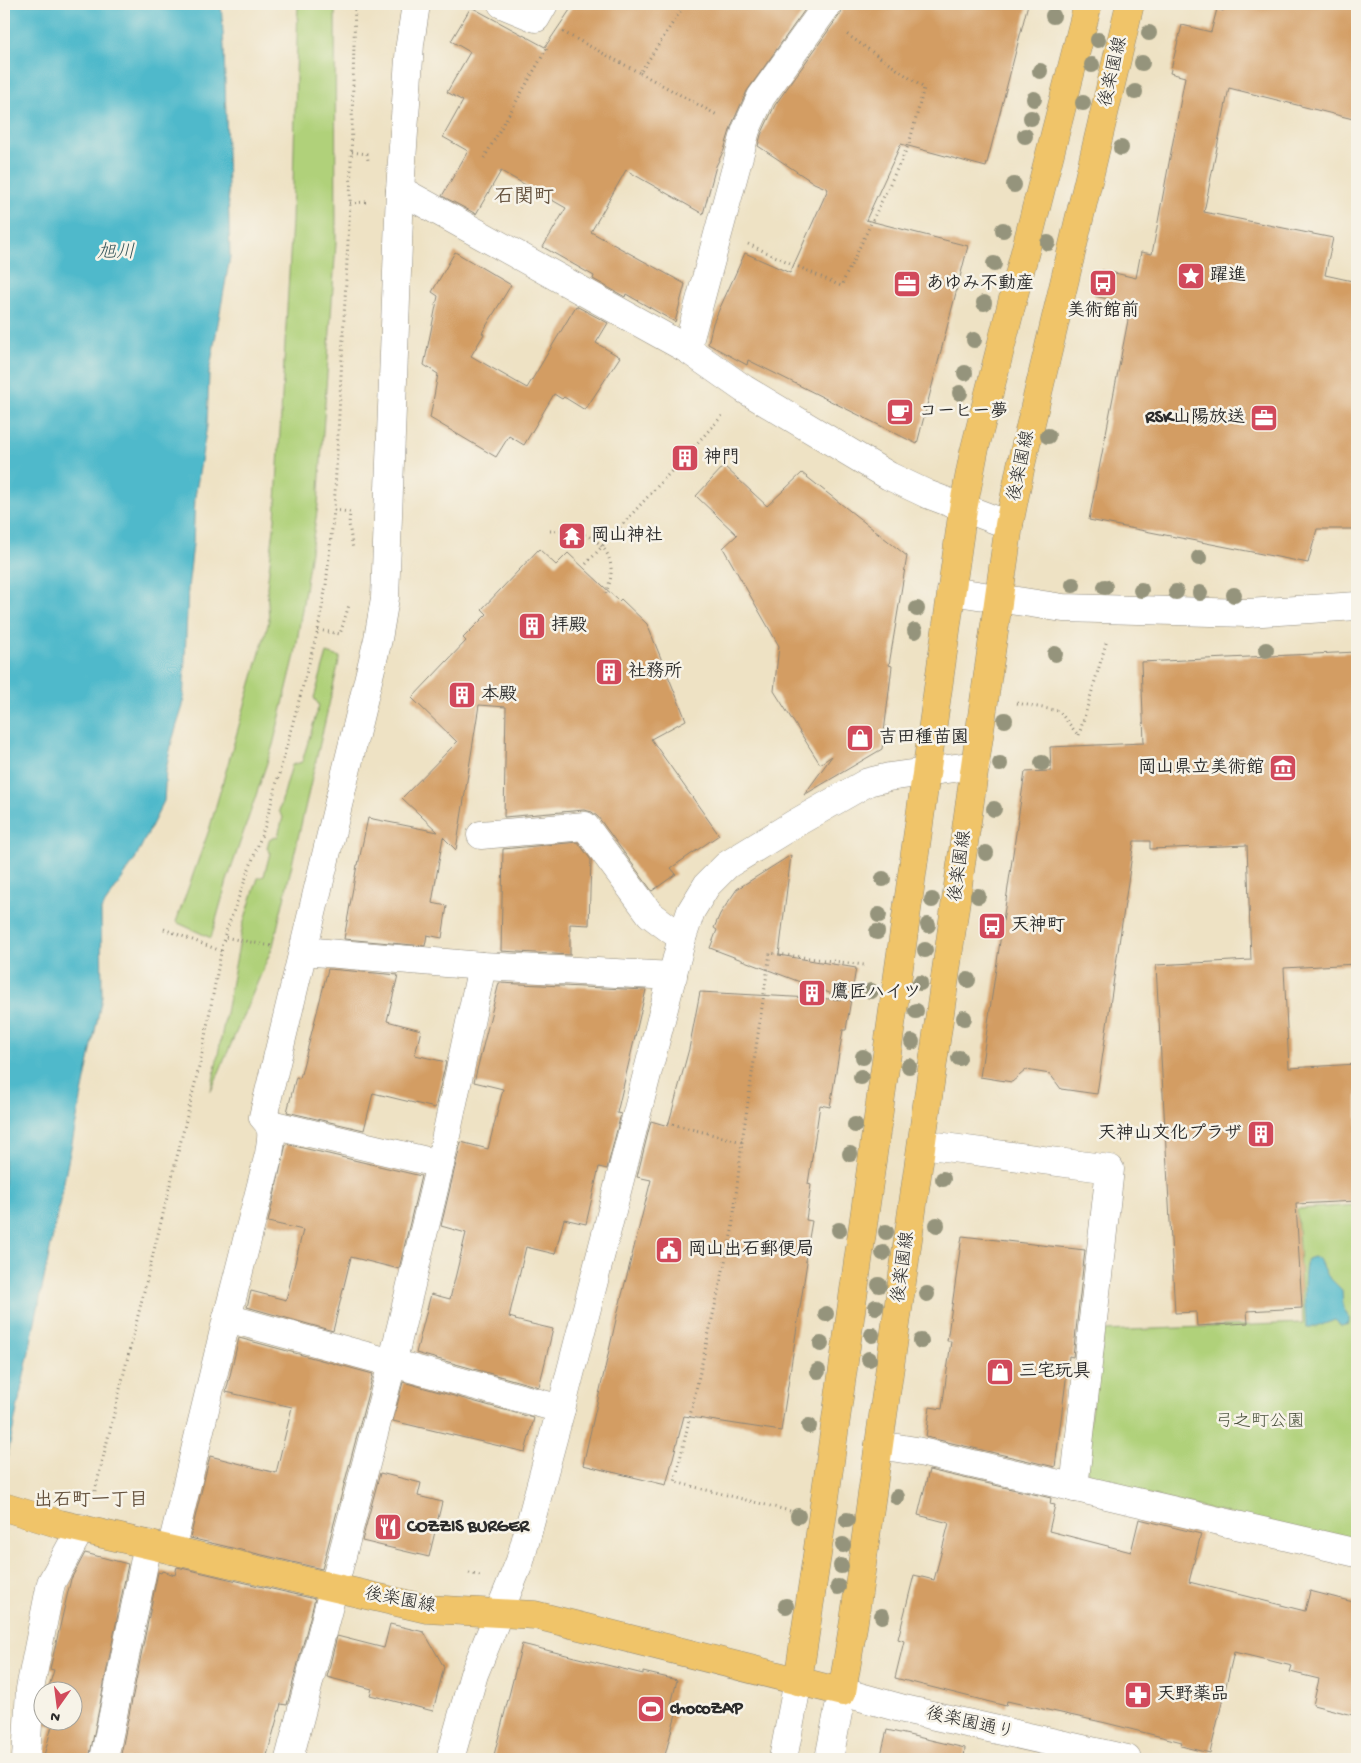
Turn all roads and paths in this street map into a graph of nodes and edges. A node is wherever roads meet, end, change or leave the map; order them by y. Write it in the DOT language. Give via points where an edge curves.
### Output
graph roads {
  1 [pos="355,4"];
  2 [pos="416,4"];
  3 [pos="502,4"];
  4 [pos="685,4"];
  5 [pos="1088,4"];
  6 [pos="1130,4"];
  7 [pos="824,9"];
  8 [pos="546,17"];
  9 [pos="640,73"];
  10 [pos="746,130"];
  11 [pos="352,152"];
  12 [pos="484,158"];
  13 [pos="368,159"];
  14 [pos="400,190"];
  15 [pos="367,199"];
  16 [pos="350,204"];
  17 [pos="718,231"];
  18 [pos="687,349"];
  19 [pos="744,389"];
  20 [pos="962,508"];
  21 [pos="334,510"];
  22 [pos="1009,525"];
  23 [pos="550,531"];
  24 [pos="603,546"];
  25 [pos="354,558"];
  26 [pos="586,564"];
  27 [pos="952,591"];
  28 [pos="606,593"];
  29 [pos="999,598"];
  30 [pos="350,602"];
  31 [pos="1357,606"];
  32 [pos="318,630"];
  33 [pos="1107,640"];
  34 [pos="1017,703"];
  35 [pos="976,765"];
  36 [pos="927,772"];
  37 [pos="481,835"];
  38 [pos="164,929"];
  39 [pos="224,937"];
  40 [pos="682,938"];
  41 [pos="274,946"];
  42 [pos="221,951"];
  43 [pos="303,951"];
  44 [pos="864,965"];
  45 [pos="482,966"];
  46 [pos="673,976"];
  47 [pos="267,1120"];
  48 [pos="666,1123"];
  49 [pos="742,1142"];
  50 [pos="922,1144"];
  51 [pos="440,1164"];
  52 [pos="227,1318"];
  53 [pos="392,1364"];
  54 [pos="561,1409"];
  55 [pos="879,1445"];
  56 [pos="1074,1488"];
  57 [pos="95,1491"];
  58 [pos="4,1507"];
  59 [pos="791,1511"];
  60 [pos="71,1526"];
  61 [pos="159,1547"];
  62 [pos="1357,1553"];
  63 [pos="335,1587"];
  64 [pos="498,1613"];
  65 [pos="798,1681"];
  66 [pos="842,1692"];
  67 [pos="26,1759"];
  68 [pos="104,1759"];
  69 [pos="288,1759"];
  70 [pos="450,1759"];
  71 [pos="783,1759"];
  72 [pos="830,1759"];
  73 [pos="1126,1759"];
  1 -- 11 [label="path"];
  2 -- 14 [label="street" via="410,44"];
  3 -- 8 [label="street"];
  4 -- 9 [label="path"];
  5 -- 20 [label="main road"];
  6 -- 22 [label="main road, 後楽園線"];
  7 -- 10 [label="street" via="761,97"];
  7 -- 17 [label="path" via="924,88 909,144 841,286"];
  8 -- 9 [label="path"];
  8 -- 12 [label="path"];
  9 -- 10 [label="path"];
  10 -- 17 [label="street"];
  11 -- 13 [label="path" via="367,154"];
  11 -- 16 [label="path"];
  14 -- 18 [label="street"];
  14 -- 43 [label="street" via="386,598"];
  15 -- 16 [label="path" via="366,202"];
  16 -- 21 [label="path"];
  17 -- 18 [label="street"];
  18 -- 19 [label="street"];
  19 -- 20 [label="street" via="889,476"];
  19 -- 24 [label="path"];
  20 -- 22 [label="street"];
  20 -- 27 [label="main road"];
  21 -- 25 [label="path" via="350,512 348,524"];
  21 -- 32 [label="path"];
  22 -- 29 [label="main road, 後楽園線"];
  23 -- 24 [label="path" via="570,531"];
  24 -- 26 [label="path"];
  24 -- 28 [label="path" via="610,558 611,575"];
  27 -- 29 [label="street"];
  27 -- 36 [label="main road"];
  29 -- 31 [label="street" via="1063,608 1248,613"];
  29 -- 35 [label="main road, 後楽園線"];
  30 -- 32 [label="path" via="340,634"];
  32 -- 39 [label="path" via="265,826"];
  33 -- 34 [label="path" via="1079,736 1059,711"];
  35 -- 36 [label="street"];
  35 -- 50 [label="main road, 後楽園線"];
  36 -- 40 [label="street" via="868,782 728,865 706,885 691,911"];
  36 -- 65 [label="main road"];
  37 -- 40 [label="street" via="585,826 650,914"];
  38 -- 42 [label="path"];
  39 -- 41 [label="path"];
  39 -- 42 [label="path"];
  40 -- 46 [label="street"];
  42 -- 57 [label="path" via="200,1063"];
  43 -- 45 [label="street"];
  43 -- 47 [label="street"];
  44 -- 49 [label="path" via="770,953"];
  45 -- 46 [label="street"];
  45 -- 51 [label="street"];
  46 -- 54 [label="street"];
  47 -- 51 [label="street"];
  47 -- 52 [label="street" via="272,1133 270,1154"];
  48 -- 49 [label="path"];
  49 -- 59 [label="path" via="732,1231 675,1482"];
  50 -- 55 [label="main road, 後楽園線"];
  50 -- 56 [label="street" via="1110,1169"];
  51 -- 53 [label="street"];
  52 -- 53 [label="street"];
  52 -- 61 [label="street"];
  53 -- 54 [label="street"];
  53 -- 63 [label="street"];
  54 -- 64 [label="street" via="520,1561"];
  55 -- 56 [label="street"];
  55 -- 66 [label="main road, 後楽園線"];
  56 -- 62 [label="street"];
  58 -- 60 [label="main road, 後楽園線"];
  60 -- 61 [label="main road, 後楽園線"];
  60 -- 67 [label="street" via="51,1583 30,1689"];
  61 -- 63 [label="main road, 後楽園線"];
  61 -- 68 [label="street" via="145,1561"];
  63 -- 64 [label="main road, 後楽園線" via="427,1609"];
  63 -- 69 [label="street"];
  64 -- 65 [label="main road, 後楽園線" via="535,1615"];
  64 -- 70 [label="street" via="474,1674"];
  65 -- 66 [label="main road, 後楽園線"];
  65 -- 71 [label="street"];
  66 -- 72 [label="street"];
  66 -- 73 [label="street, 後楽園通り"];
}
